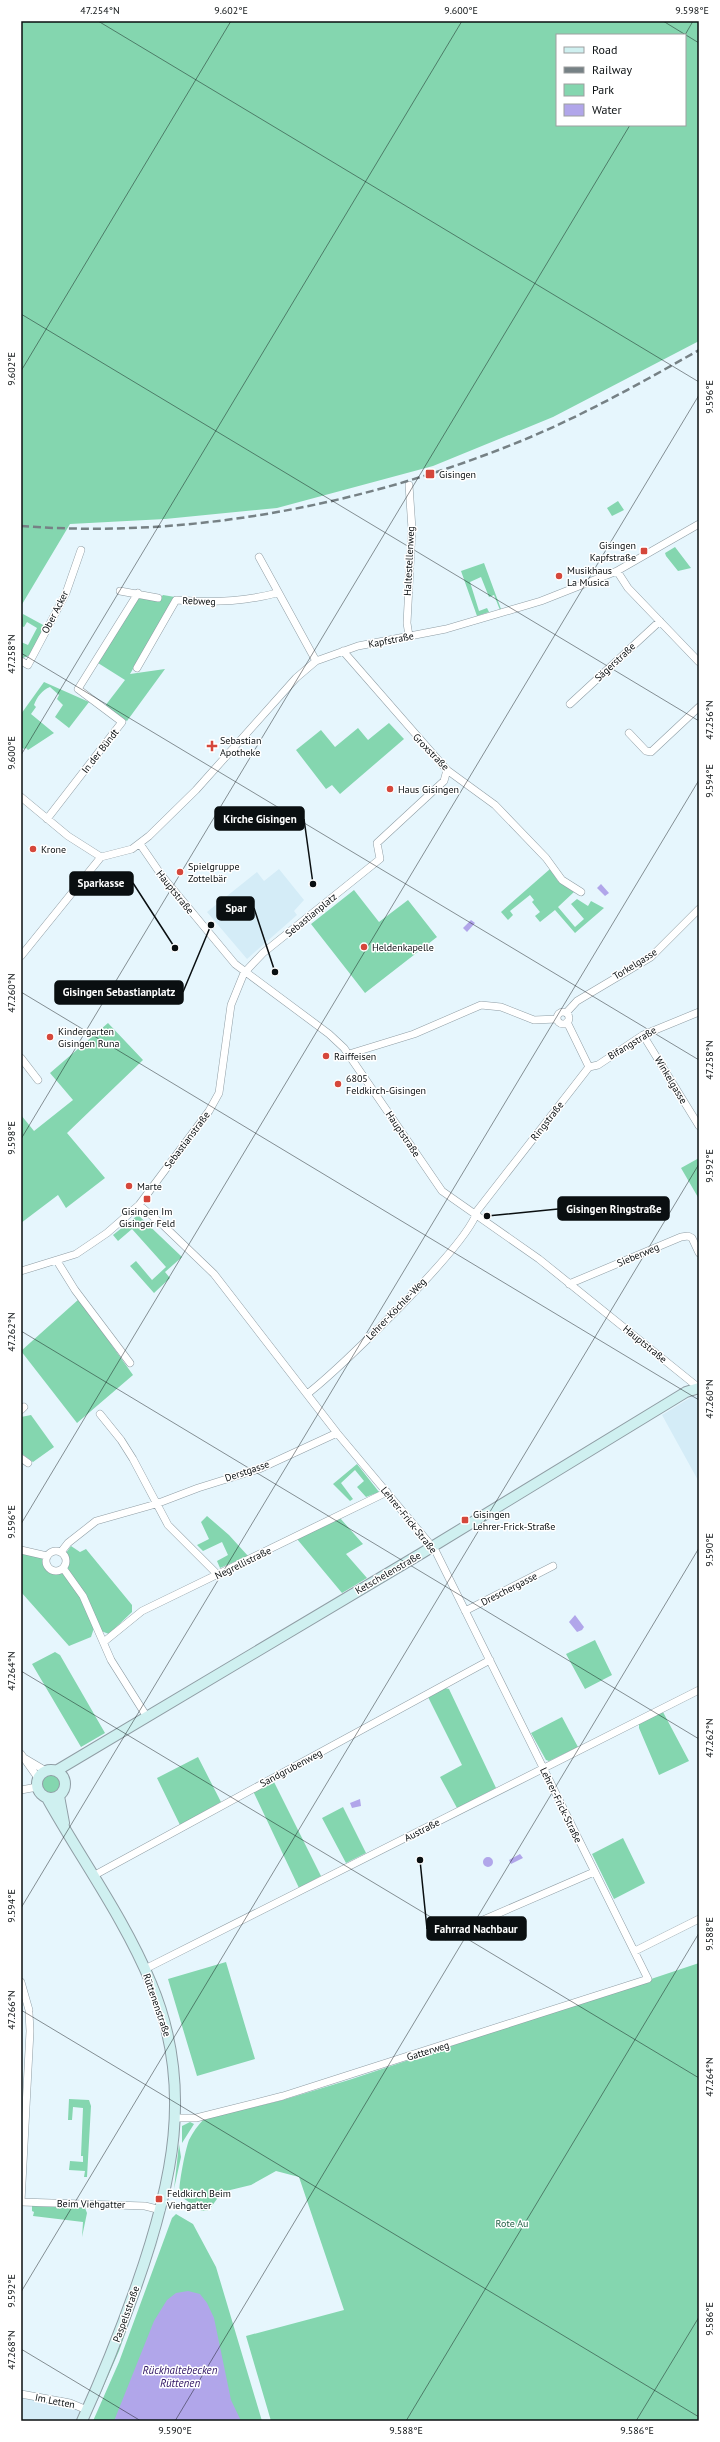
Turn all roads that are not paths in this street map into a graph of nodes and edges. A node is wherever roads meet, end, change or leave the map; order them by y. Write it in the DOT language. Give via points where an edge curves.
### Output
graph roads {
  1 [pos="409,485"];
  2 [pos="699,524"];
  3 [pos="82,550"];
  4 [pos="259,557"];
  5 [pos="617,571"];
  6 [pos="120,591"];
  7 [pos="138,593"];
  8 [pos="277,593"];
  9 [pos="158,598"];
  10 [pos="660,621"];
  11 [pos="410,636"];
  12 [pos="343,651"];
  13 [pos="21,660"];
  14 [pos="316,661"];
  15 [pos="699,662"];
  16 [pos="137,668"];
  17 [pos="570,704"];
  18 [pos="699,707"];
  19 [pos="629,734"];
  20 [pos="446,770"];
  21 [pos="21,796"];
  22 [pos="47,819"];
  23 [pos="140,844"];
  24 [pos="101,857"];
  25 [pos="582,892"];
  26 [pos="699,909"];
  27 [pos="21,956"];
  28 [pos="244,973"];
  29 [pos="699,1012"];
  30 [pos="566,1013"];
  31 [pos="557,1019"];
  32 [pos="568,1022"];
  33 [pos="643,1034"];
  34 [pos="349,1054"];
  35 [pos="21,1058"];
  36 [pos="589,1067"];
  37 [pos="38,1080"];
  38 [pos="699,1126"];
  39 [pos="139,1205"];
  40 [pos="476,1215"];
  41 [pos="699,1253"];
  42 [pos="56,1261"];
  43 [pos="21,1271"];
  44 [pos="569,1284"];
  45 [pos="130,1363"];
  46 [pos="699,1388"];
  47 [pos="307,1394"];
  48 [pos="100,1414"];
  49 [pos="337,1433"];
  50 [pos="21,1458"];
  51 [pos="28,1463"];
  52 [pos="387,1492"];
  53 [pos="156,1504"];
  54 [pos="432,1547"];
  55 [pos="21,1550"];
  56 [pos="61,1552"];
  57 [pos="46,1556"];
  58 [pos="553,1566"];
  59 [pos="63,1568"];
  60 [pos="218,1575"];
  61 [pos="465,1611"];
  62 [pos="104,1641"];
  63 [pos="490,1660"];
  64 [pos="699,1690"];
  65 [pos="147,1717"];
  66 [pos="23,1756"];
  67 [pos="77,1759"];
  68 [pos="543,1768"];
  69 [pos="51,1771"];
  70 [pos="64,1779"];
  71 [pos="38,1782"];
  72 [pos="21,1790"];
  73 [pos="59,1796"];
  74 [pos="47,1798"];
  75 [pos="64,1824"];
  76 [pos="594,1872"];
  77 [pos="93,1876"];
  78 [pos="699,1919"];
  79 [pos="446,1936"];
  80 [pos="635,1951"];
  81 [pos="145,1969"];
  82 [pos="21,1982"];
  83 [pos="176,2118"];
  84 [pos="21,2202"];
  85 [pos="162,2207"];
  86 [pos="21,2394"];
  87 [pos="87,2410"];
  88 [pos="82,2421"];
  1 -- 11 [label="street, Haltestellenweg" via="412,529 407,623"];
  2 -- 5 [label="street, Kapfstraße"];
  3 -- 13 [label="street, Ober Acker" via="66,593 28,665"];
  4 -- 8 [label="street"];
  5 -- 10 [label="street" via="628,588"];
  5 -- 11 [label="street, Kapfstraße" via="541,601 471,622"];
  6 -- 7 [label="street"];
  7 -- 9 [label="street"];
  7 -- 22 [label="street, In der Bündt" via="78,690 122,722"];
  8 -- 14 [label="street"];
  8 -- 16 [label="street, Rebweg" via="253,599 196,602 176,600"];
  10 -- 15 [label="street"];
  10 -- 17 [label="street, Sägerstraße"];
  11 -- 12 [label="street, Kapfstraße" via="381,640"];
  12 -- 14 [label="street, Kapfstraße"];
  12 -- 20 [label="street, Groxstraße"];
  14 -- 23 [label="street, Kapfstraße" via="296,678 192,794"];
  18 -- 19 [label="street" via="651,752 646,751"];
  20 -- 25 [label="street, Groxstraße" via="495,805 546,858 562,880"];
  20 -- 28 [label="street, Sebastianplatz" via="444,781 376,843 380,858 263,953"];
  21 -- 22 [label="street"];
  22 -- 24 [label="street"];
  23 -- 24 [label="street"];
  23 -- 28 [label="street, Hauptstraße" via="176,895"];
  24 -- 27 [label="street"];
  26 -- 30 [label="street, Torkelgasse" via="651,957 577,1001"];
  28 -- 34 [label="street, Hauptstraße" via="330,1034"];
  28 -- 39 [label="street, Sebastianstraße" via="231,1005 219,1093 210,1111"];
  29 -- 33 [label="street, Bifangstraße"];
  30 -- 31 [label="street" via="560,1013"];
  30 -- 32 [label="street" via="569,1017"];
  31 -- 32 [label="street" via="562,1024"];
  31 -- 34 [label="street" via="534,1020 501,1007 481,1005 414,1034"];
  32 -- 36 [label="street"];
  33 -- 36 [label="street, Bifangstraße" via="598,1065"];
  33 -- 38 [label="street, Winkelgasse"];
  34 -- 40 [label="street, Hauptstraße" via="435,1183"];
  35 -- 37 [label="street"];
  36 -- 40 [label="street, Ringstraße" via="476,1211"];
  39 -- 42 [label="street, Sebastianstraße" via="86,1248"];
  39 -- 47 [label="street, Lehrer-Frick-Straße" via="214,1274"];
  40 -- 44 [label="street, Hauptstraße" via="539,1259"];
  40 -- 47 [label="street, Lehrer-Köchle-Weg" via="444,1259 354,1352"];
  41 -- 44 [label="street, Sieberweg" via="692,1238 681,1237"];
  42 -- 43 [label="street, Sebastianstraße"];
  42 -- 45 [label="street"];
  44 -- 46 [label="street, Hauptstraße"];
  46 -- 54 [label="main road, Ketschelenstraße" via="686,1392"];
  47 -- 49 [label="street, Lehrer-Frick-Straße"];
  48 -- 53 [label="street" via="122,1440"];
  49 -- 52 [label="street, Lehrer-Frick-Straße"];
  49 -- 53 [label="street, Derstgasse" via="259,1469"];
  50 -- 51 [label="street"];
  52 -- 54 [label="street, Lehrer-Frick-Straße"];
  52 -- 60 [label="street, Negrellistraße"];
  53 -- 56 [label="street, Derstgasse" via="96,1521 73,1538"];
  53 -- 60 [label="street" via="168,1525"];
  54 -- 61 [label="street, Lehrer-Frick-Straße"];
  54 -- 65 [label="main road, Ketschelenstraße"];
  55 -- 57 [label="street"];
  56 -- 57 [label="street" via="51,1551"];
  56 -- 59 [label="street" via="66,1560"];
  57 -- 59 [label="street" via="46,1563 50,1569 56,1571"];
  58 -- 61 [label="street, Dreschergasse"];
  59 -- 62 [label="street" via="83,1596"];
  60 -- 62 [label="street, Negrellistraße" via="142,1611"];
  61 -- 63 [label="street, Lehrer-Frick-Straße"];
  62 -- 65 [label="street" via="112,1660"];
  63 -- 68 [label="street, Lehrer-Frick-Straße"];
  63 -- 77 [label="street, Sandgrubenweg"];
  64 -- 68 [label="street, Austraße"];
  65 -- 67 [label="main road, Ketschelenstraße"];
  66 -- 69 [label="street"];
  66 -- 71 [label="street"];
  67 -- 69 [label="main road, Ketschelenstraße"];
  67 -- 70 [label="main road, Ketschelenstraße"];
  68 -- 76 [label="street, Lehrer-Frick-Straße"];
  68 -- 81 [label="street, Austraße"];
  69 -- 70 [label="main road"];
  69 -- 71 [label="main road"];
  70 -- 73 [label="main road" via="65,1788"];
  71 -- 72 [label="street"];
  71 -- 74 [label="main road" via="41,1794"];
  73 -- 74 [label="main road"];
  73 -- 75 [label="main road, Rüttenenstraße"];
  74 -- 75 [label="main road, Rüttenenstraße"];
  75 -- 77 [label="main road, Rüttenenstraße"];
  76 -- 79 [label="street"];
  76 -- 80 [label="street, Lehrer-Frick-Straße"];
  77 -- 81 [label="main road, Rüttenenstraße"];
  78 -- 80 [label="street"];
  80 -- 83 [label="street, Gatterweg" via="648,1979 283,2096 196,2118"];
  81 -- 83 [label="main road, Rüttenenstraße" via="170,2042"];
  82 -- 84 [label="street" via="29,2011 30,2031"];
  83 -- 85 [label="main road, Rüttenenstraße" via="172,2162"];
  84 -- 85 [label="street, Beim Viehgatter"];
  85 -- 87 [label="main road, Paspelsstraße" via="124,2321"];
  86 -- 87 [label="street, Im Letten" via="70,2403"];
  87 -- 88 [label="main road, Paspelsstraße"];
}
